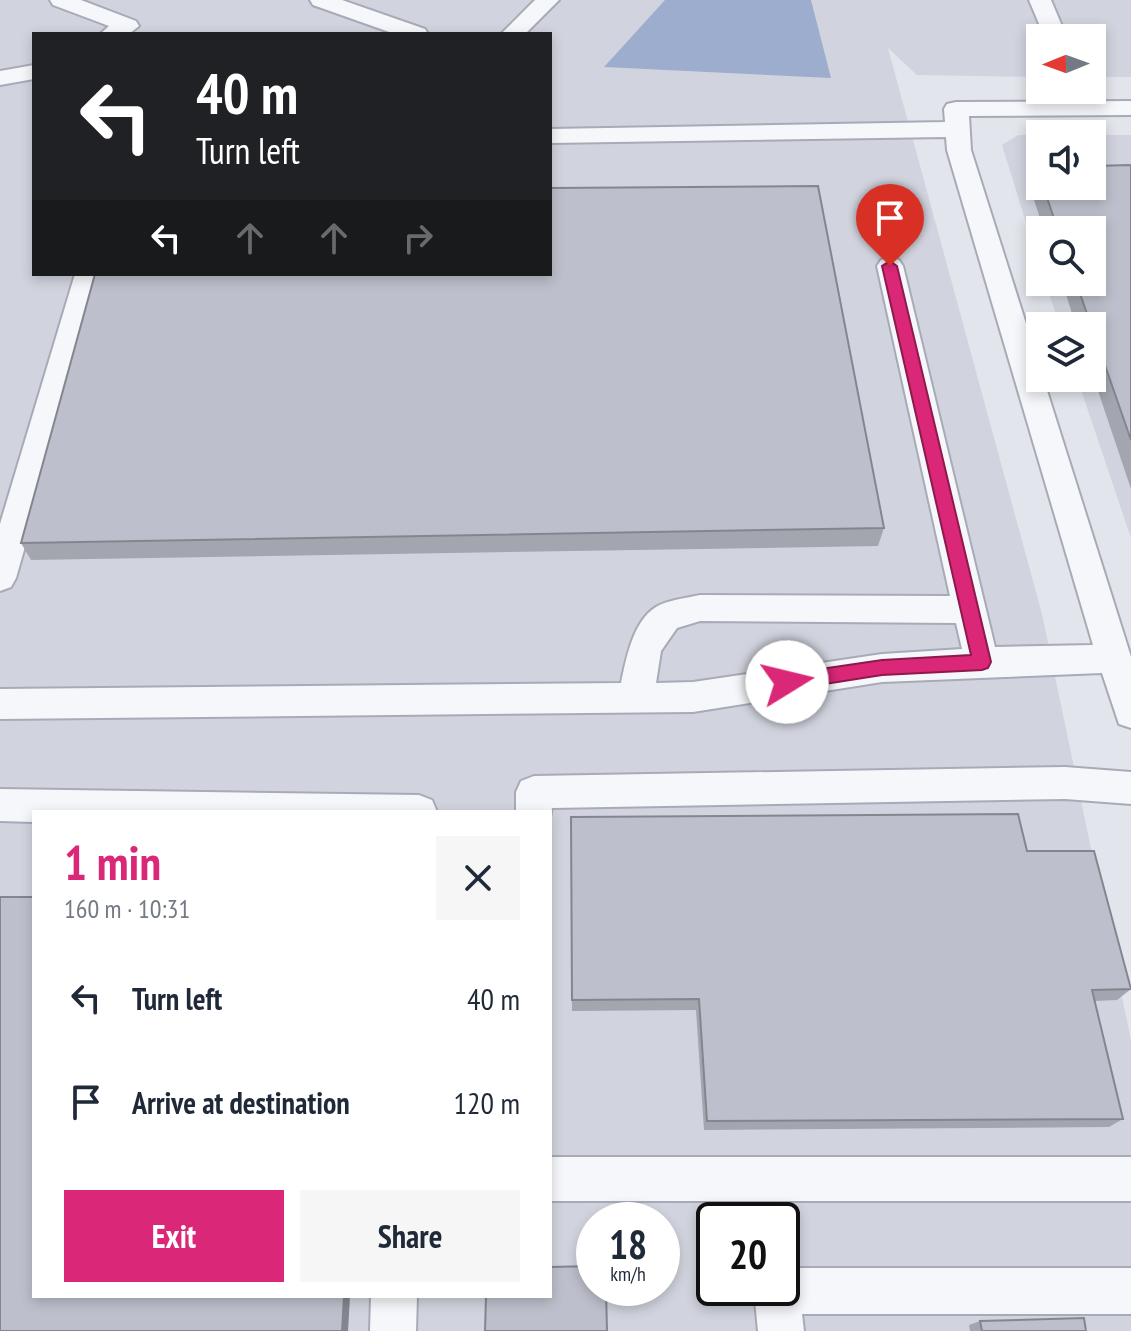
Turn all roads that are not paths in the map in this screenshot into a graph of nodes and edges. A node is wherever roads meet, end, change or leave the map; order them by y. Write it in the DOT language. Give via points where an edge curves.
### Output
graph roads {
  1 [pos="61,0"];
  2 [pos="321,0"];
  3 [pos="548,0"];
  4 [pos="1040,0"];
  5 [pos="1050,24"];
  6 [pos="115,32"];
  7 [pos="411,32"];
  8 [pos="514,32"];
  9 [pos="32,72"];
  10 [pos="0,78"];
  11 [pos="1050,104"];
  12 [pos="1106,104"];
  13 [pos="1131,108"];
  14 [pos="956,119"];
  15 [pos="552,136"];
  16 [pos="890,266"];
  17 [pos="88,276"];
  18 [pos="0,578"];
  19 [pos="969,610"];
  20 [pos="1115,659"];
  21 [pos="982,662"];
  22 [pos="636,697"];
  23 [pos="0,704"];
  24 [pos="1131,713"];
  25 [pos="1131,788"];
  26 [pos="0,805"];
  27 [pos="299,810"];
  28 [pos="534,810"];
  29 [pos="552,1179"];
  30 [pos="1131,1179"];
  31 [pos="1131,1291"];
  32 [pos="394,1298"];
  33 [pos="393,1331"];
  34 [pos="781,1331"];
  1 -- 6 [label="street" via="128,26"];
  2 -- 7 [label="street"];
  3 -- 8 [label="street"];
  4 -- 5 [label="street"];
  9 -- 10 [label="street"];
  11 -- 14 [label="street"];
  12 -- 13 [label="street"];
  14 -- 15 [label="street"];
  14 -- 20 [label="street" via="959,150"];
  16 -- 19 [label="street"];
  17 -- 18 [label="street"];
  19 -- 21 [label="street"];
  19 -- 22 [label="street" via="700,608 666,617 645,647"];
  20 -- 21 [label="street"];
  20 -- 24 [label="street"];
  21 -- 22 [label="street" via="882,668 693,697"];
  22 -- 23 [label="street"];
  25 -- 28 [label="street" via="1065,783 534,792"];
  26 -- 27 [label="street"];
  29 -- 30 [label="street"];
  31 -- 34 [label="street" via="777,1291"];
  32 -- 33 [label="street"];
}
